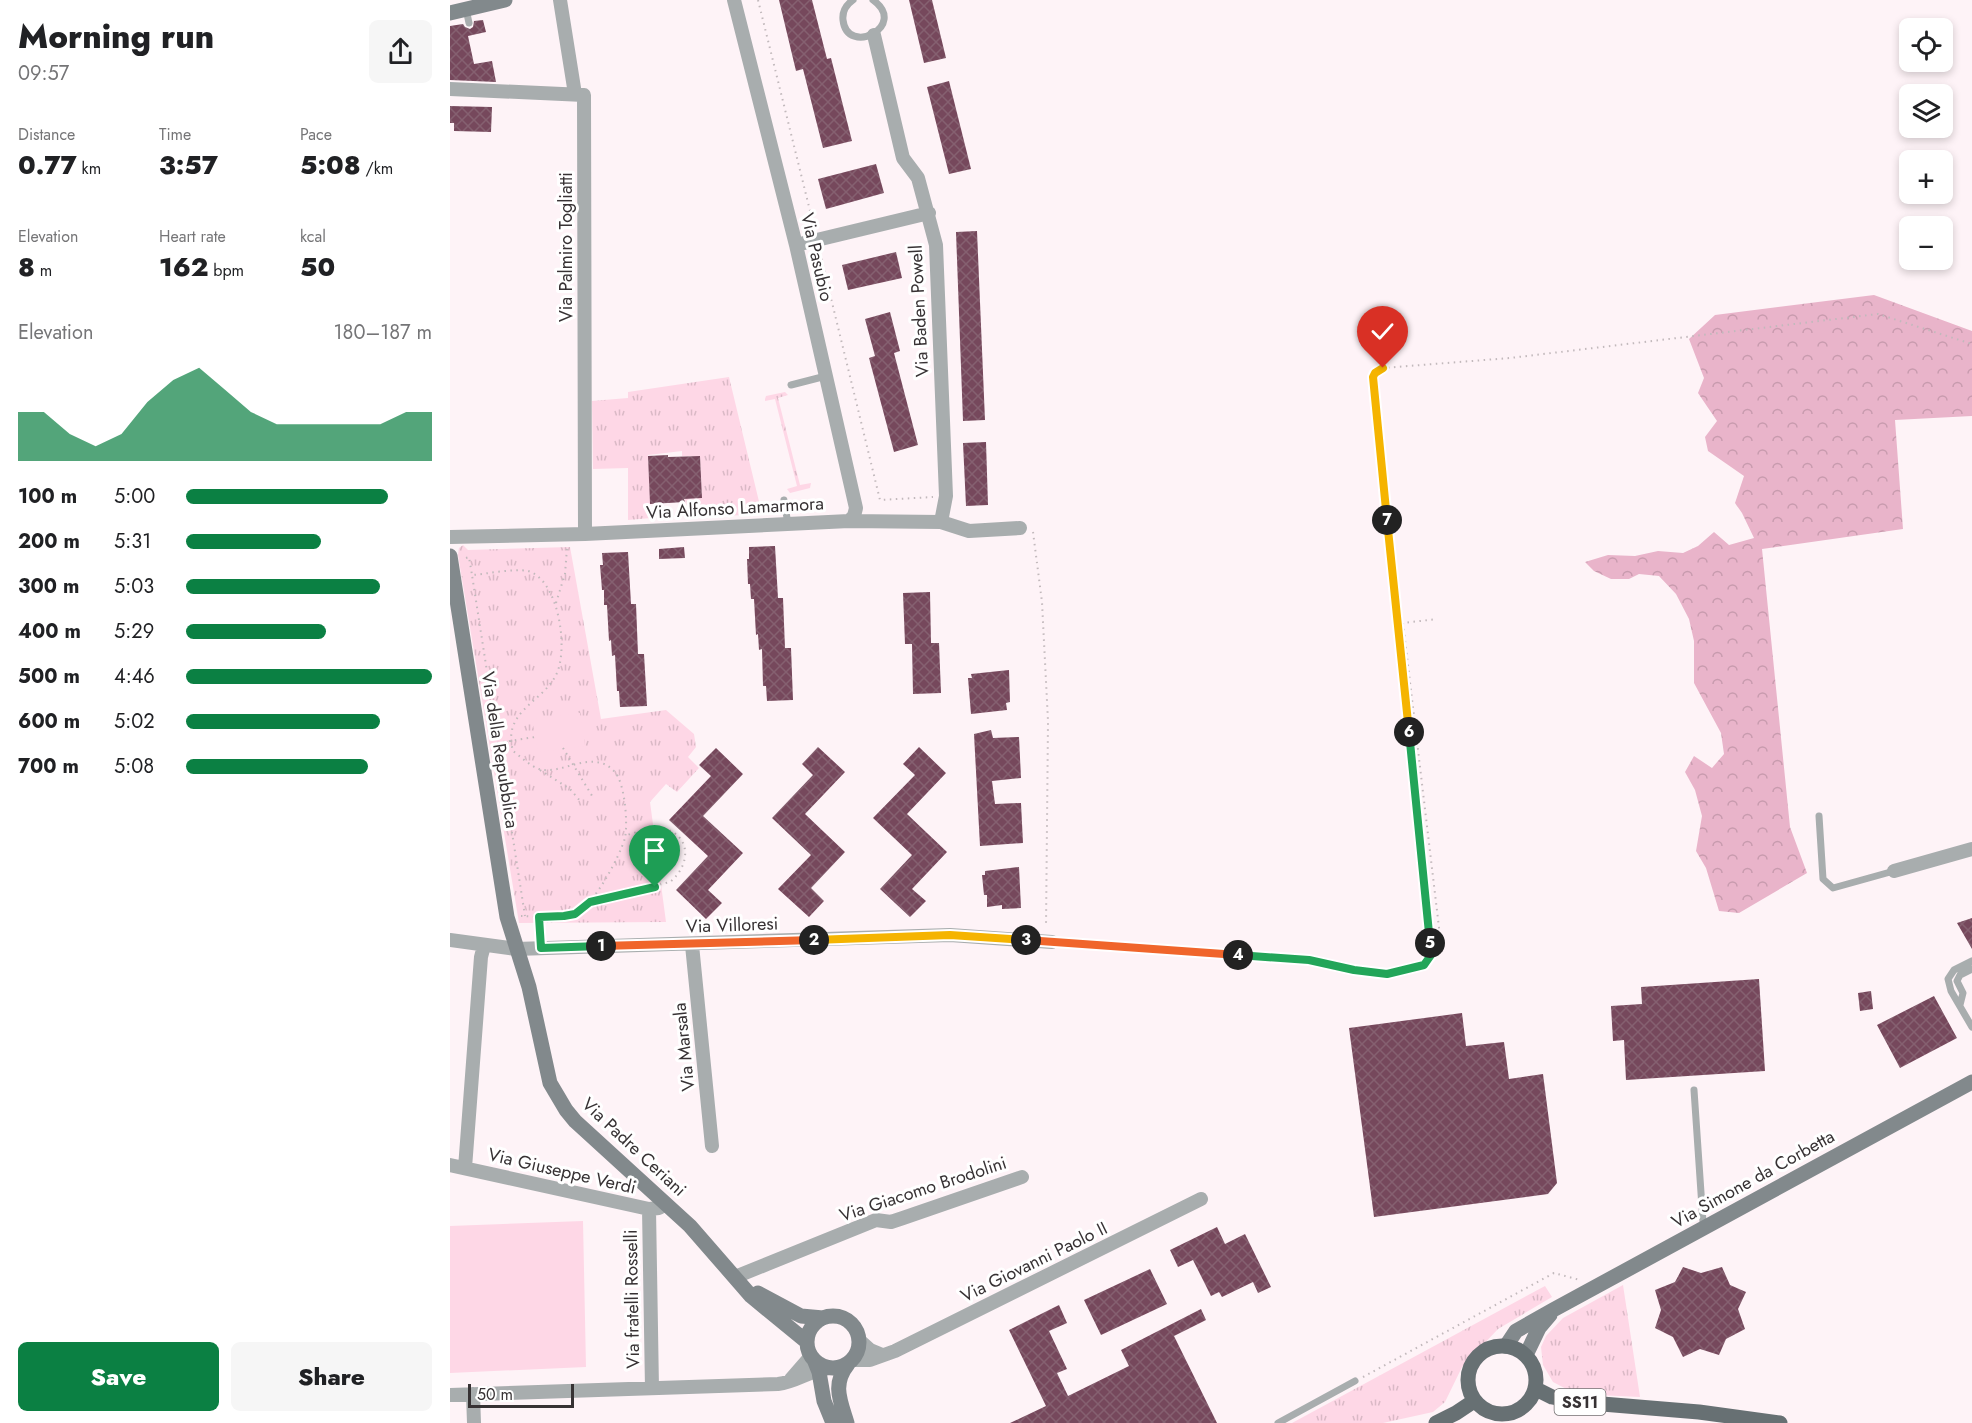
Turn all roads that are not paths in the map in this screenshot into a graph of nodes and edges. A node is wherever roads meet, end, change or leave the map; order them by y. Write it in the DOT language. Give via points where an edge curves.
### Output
graph roads {
  1 [pos="505,0"];
  2 [pos="560,0"];
  3 [pos="735,0"];
  4 [pos="853,0"];
  5 [pos="873,0"];
  6 [pos="450,13"];
  7 [pos="874,35"];
  8 [pos="450,89"];
  9 [pos="575,94"];
  10 [pos="928,213"];
  11 [pos="796,245"];
  12 [pos="826,376"];
  13 [pos="791,385"];
  14 [pos="784,500"];
  15 [pos="849,521"];
  16 [pos="941,522"];
  17 [pos="788,524"];
  18 [pos="1020,528"];
  19 [pos="585,534"];
  20 [pos="450,537"];
  21 [pos="450,556"];
  22 [pos="1819,816"];
  23 [pos="1972,849"];
  24 [pos="1894,871"];
  25 [pos="450,940"];
  26 [pos="1049,942"];
  27 [pos="692,945"];
  28 [pos="484,946"];
  29 [pos="516,950"];
  30 [pos="1972,961"];
  31 [pos="1972,969"];
  32 [pos="1960,1005"];
  33 [pos="1972,1027"];
  34 [pos="1972,1083"];
  35 [pos="1694,1090"];
  36 [pos="712,1146"];
  37 [pos="450,1165"];
  38 [pos="465,1168"];
  39 [pos="1022,1177"];
  40 [pos="1201,1199"];
  41 [pos="666,1203"];
  42 [pos="649,1209"];
  43 [pos="1706,1227"];
  44 [pos="738,1281"];
  45 [pos="1553,1310"];
  46 [pos="823,1318"];
  47 [pos="860,1341"];
  48 [pos="1506,1346"];
  49 [pos="1527,1355"];
  50 [pos="882,1356"];
  51 [pos="816,1359"];
  52 [pos="851,1362"];
  53 [pos="1355,1381"];
  54 [pos="790,1382"];
  55 [pos="652,1388"];
  56 [pos="1536,1389"];
  57 [pos="473,1394"];
  58 [pos="450,1395"];
  59 [pos="823,1397"];
  60 [pos="1474,1401"];
  61 [pos="474,1423"];
  62 [pos="833,1423"];
  63 [pos="847,1423"];
  64 [pos="1278,1423"];
  65 [pos="1436,1423"];
  66 [pos="1780,1423"];
  1 -- 6 [label="street" via="467,16"];
  2 -- 9 [label="street"];
  3 -- 11 [label="street, Via Pasubio"];
  4 -- 7 [label="lane" via="844,10 844,25 858,37"];
  5 -- 7 [label="lane" via="880,7 883,20"];
  7 -- 10 [label="street, Via Baden Powell" via="903,158 918,178"];
  8 -- 9 [label="street"];
  9 -- 19 [label="street, Via Palmiro Togliatti" via="584,95"];
  10 -- 11 [label="street"];
  10 -- 16 [label="street, Via Baden Powell" via="936,245 945,496"];
  11 -- 12 [label="street, Via Pasubio"];
  12 -- 13 [label="lane"];
  12 -- 15 [label="street, Via Pasubio" via="856,508"];
  14 -- 17 [label="lane"];
  15 -- 16 [label="street, Via Alfonso Lamarmora"];
  15 -- 17 [label="street, Via Alfonso Lamarmora"];
  16 -- 18 [label="street, Via Alfonso Lamarmora" via="969,531"];
  17 -- 19 [label="street, Via Alfonso Lamarmora"];
  19 -- 20 [label="street, Via Alfonso Lamarmora"];
  21 -- 29 [label="street, Via della Repubblica" via="507,917"];
  22 -- 24 [label="lane" via="1823,879 1833,888"];
  23 -- 24 [label="street"];
  25 -- 28 [label="street, Via Villoresi"];
  26 -- 27 [label="street, Via Villoresi" via="950,935"];
  27 -- 29 [label="street, Via Villoresi"];
  27 -- 36 [label="street, Via Marsala"];
  28 -- 29 [label="street, Via Villoresi"];
  28 -- 38 [label="street"];
  29 -- 41 [label="street, Via Padre Ceriani" via="556,1096 575,1121"];
  30 -- 32 [label="lane" via="1954,970 1948,979"];
  31 -- 32 [label="lane" via="1960,975"];
  32 -- 33 [label="lane"];
  34 -- 43 [label="street, Via Simone da Corbetta"];
  35 -- 43 [label="lane"];
  37 -- 38 [label="street, Via Giuseppe Verdi"];
  38 -- 42 [label="street, Via Giuseppe Verdi"];
  39 -- 44 [label="street, Via Giacomo Brodolini" via="891,1222 876,1220"];
  40 -- 50 [label="street, Via Giovanni Paolo II"];
  41 -- 42 [label="street, Via Giuseppe Verdi"];
  41 -- 44 [label="street, Via Padre Ceriani"];
  42 -- 55 [label="street, Via fratelli Rosselli"];
  43 -- 45 [label="street, Via Simone da Corbetta"];
  44 -- 46 [label="street, Via Padre Ceriani" via="801,1316"];
  44 -- 51 [label="street, Via Padre Ceriani"];
  45 -- 48 [label="street, Via Simone da Corbetta" via="1516,1331"];
  45 -- 49 [label="street, Via Simone da Corbetta" via="1539,1328"];
  46 -- 47 [label="street" via="846,1319 856,1328"];
  46 -- 51 [label="street" via="811,1328"];
  47 -- 50 [label="street"];
  47 -- 52 [label="street"];
  48 -- 49 [label="main road"];
  48 -- 60 [label="main road" via="1484,1351 1470,1368 1469,1390"];
  49 -- 56 [label="main road, SS11" via="1536,1371"];
  50 -- 52 [label="street, Via Giovanni Paolo II"];
  51 -- 52 [label="street" via="838,1368"];
  51 -- 54 [label="street"];
  51 -- 59 [label="street"];
  52 -- 63 [label="street" via="838,1382"];
  53 -- 64 [label="lane"];
  54 -- 55 [label="street"];
  54 -- 59 [label="street" via="809,1386"];
  55 -- 57 [label="street"];
  56 -- 60 [label="main road, SS11" via="1532,1399 1514,1413 1492,1414"];
  56 -- 66 [label="main road, SS11" via="1578,1402"];
  57 -- 58 [label="street"];
  57 -- 61 [label="street"];
  59 -- 62 [label="street"];
  60 -- 65 [label="main road"];
}
